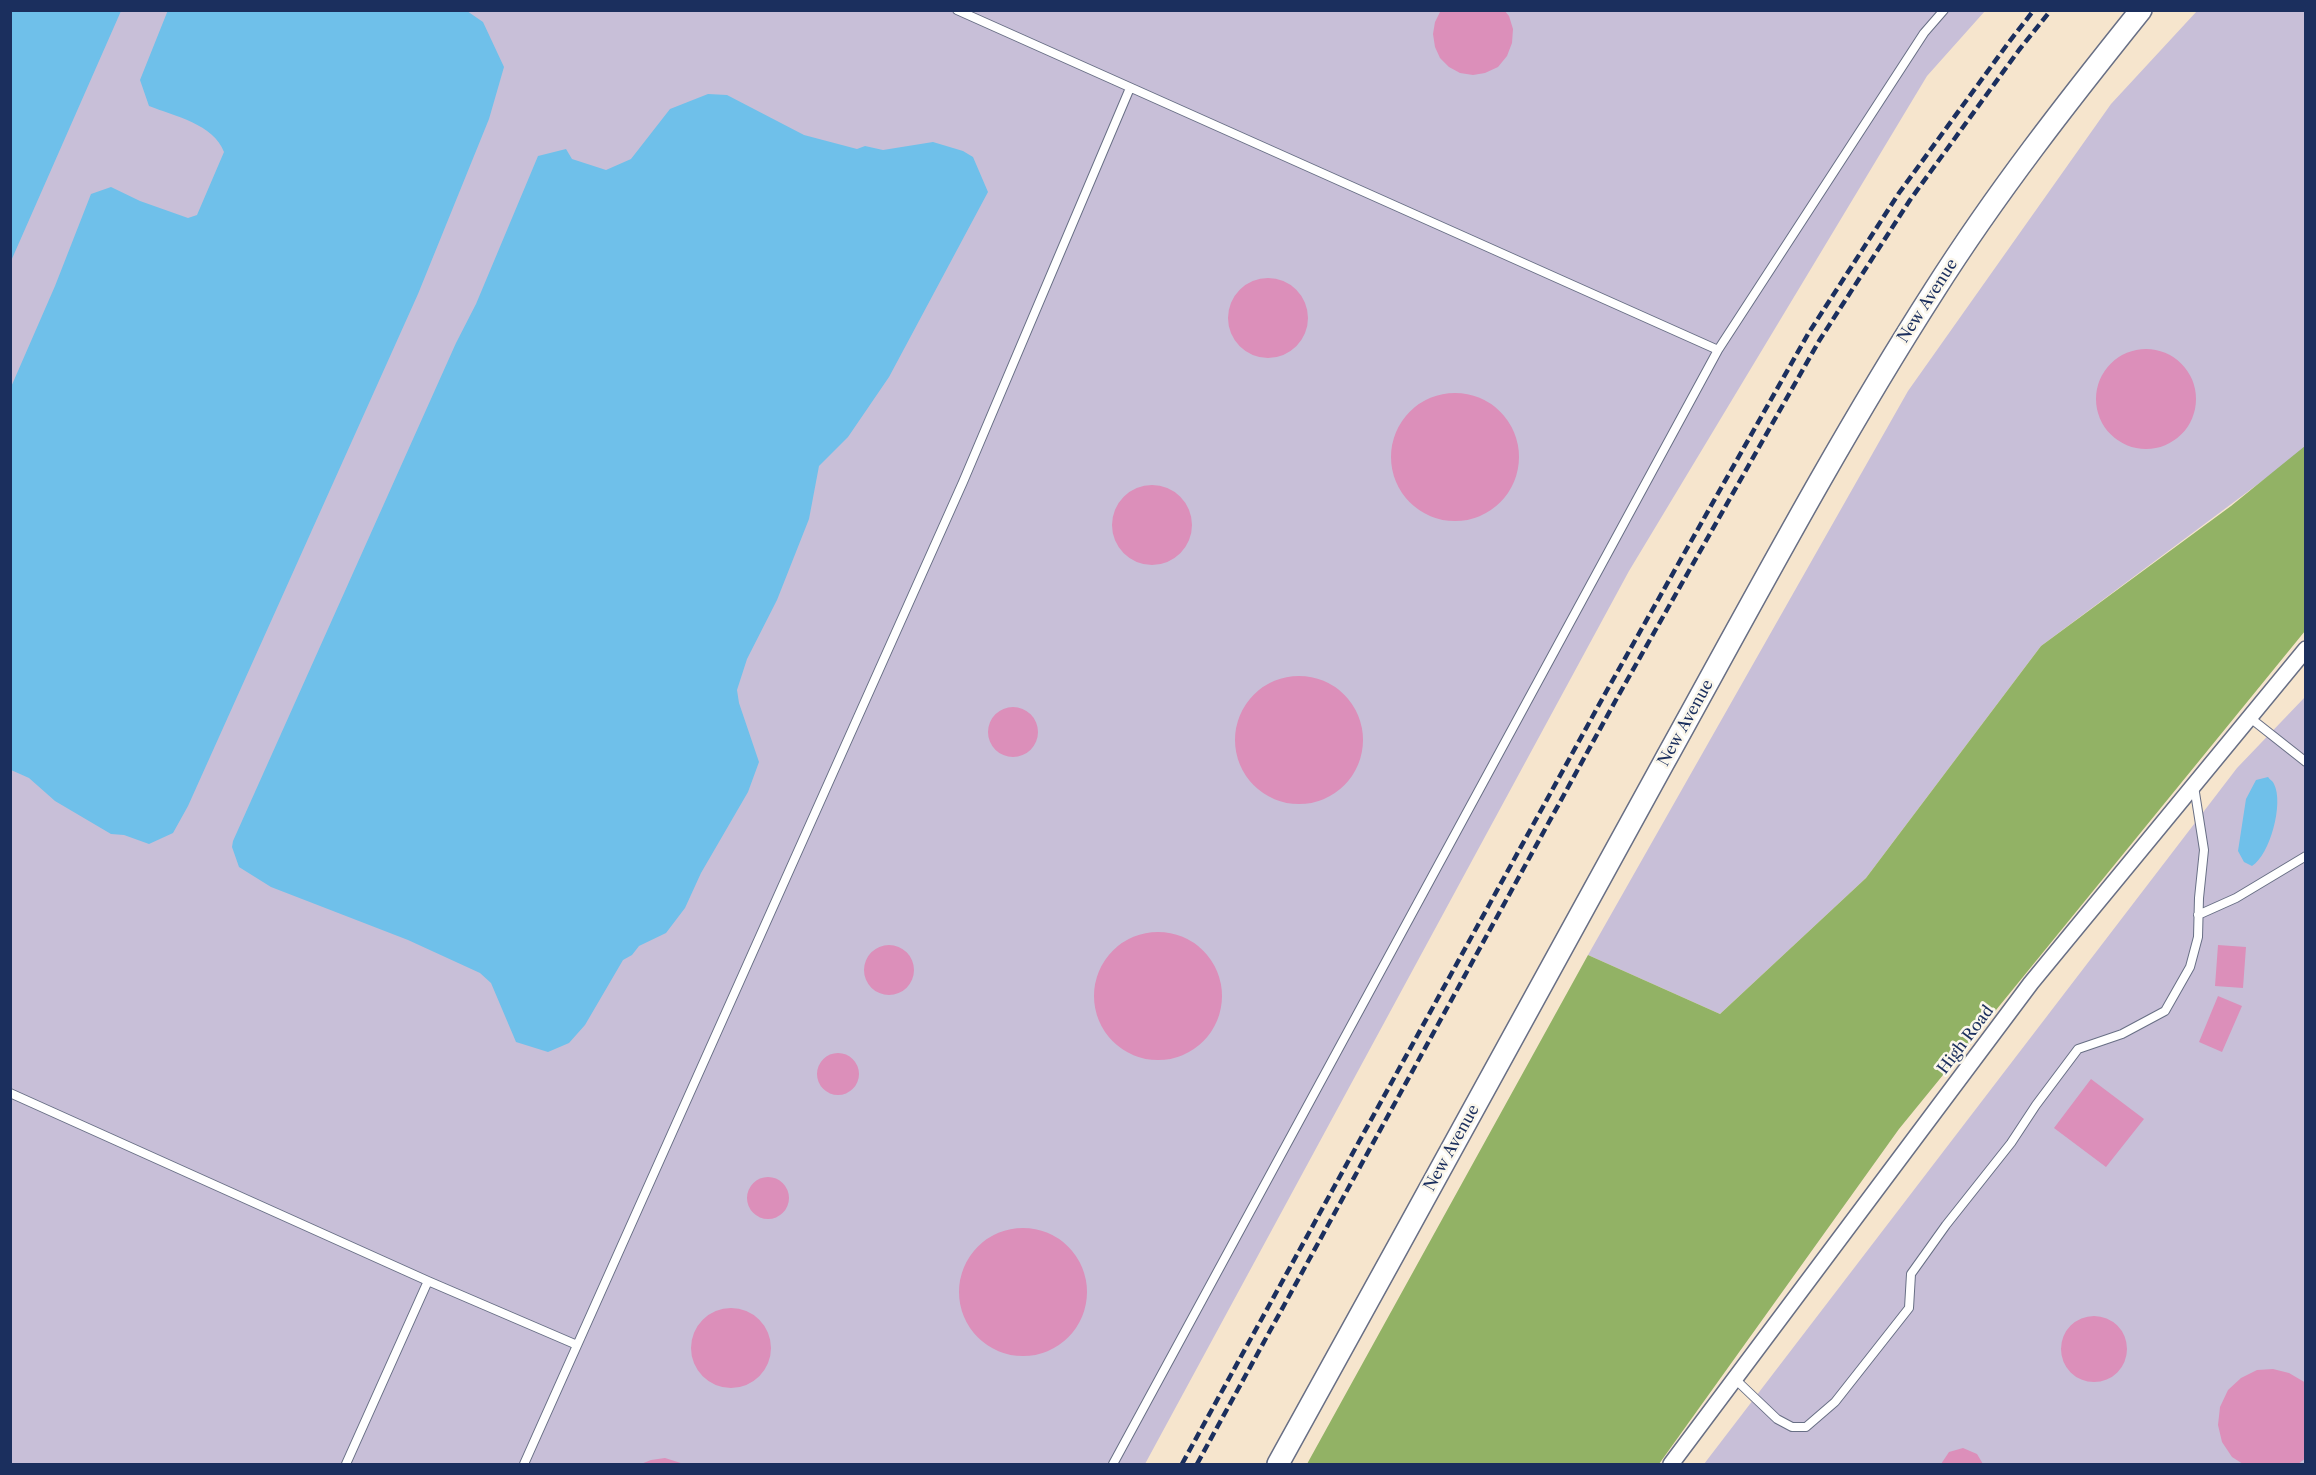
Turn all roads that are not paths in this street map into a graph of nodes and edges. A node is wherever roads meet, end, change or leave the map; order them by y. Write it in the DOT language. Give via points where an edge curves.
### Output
graph roads {
  1 [pos="957,10"];
  2 [pos="1944,10"];
  3 [pos="2141,10"];
  4 [pos="1131,88"];
  5 [pos="1718,350"];
  6 [pos="2306,649"];
  7 [pos="2249,717"];
  8 [pos="2306,762"];
  9 [pos="2194,785"];
  10 [pos="2306,856"];
  11 [pos="2198,915"];
  12 [pos="10,1093"];
  13 [pos="428,1281"];
  14 [pos="577,1345"];
  15 [pos="1735,1379"];
  16 [pos="346,1464"];
  17 [pos="524,1464"];
  18 [pos="1113,1464"];
  19 [pos="1278,1464"];
  20 [pos="1671,1464"];
  1 -- 4 [label="lane"];
  2 -- 5 [label="lane" via="1924,33"];
  3 -- 19 [label="main road, New Avenue" via="2009,180 1887,366 1706,686"];
  4 -- 5 [label="lane"];
  4 -- 14 [label="lane" via="958,493"];
  5 -- 18 [label="lane"];
  6 -- 7 [label="street, High Road"];
  7 -- 8 [label="lane"];
  7 -- 9 [label="street, High Road"];
  9 -- 11 [label="lane" via="2204,850"];
  9 -- 15 [label="street, High Road" via="2031,983"];
  10 -- 11 [label="lane" via="2236,898"];
  11 -- 15 [label="lane" via="2198,937 2190,968 2164,1011 2122,1034 2078,1050 1911,1274 1909,1308 1835,1402 1806,1427 1792,1427 1777,1419"];
  12 -- 13 [label="lane"];
  13 -- 14 [label="lane"];
  13 -- 16 [label="lane"];
  14 -- 17 [label="lane"];
  15 -- 20 [label="street, High Road"];
}
